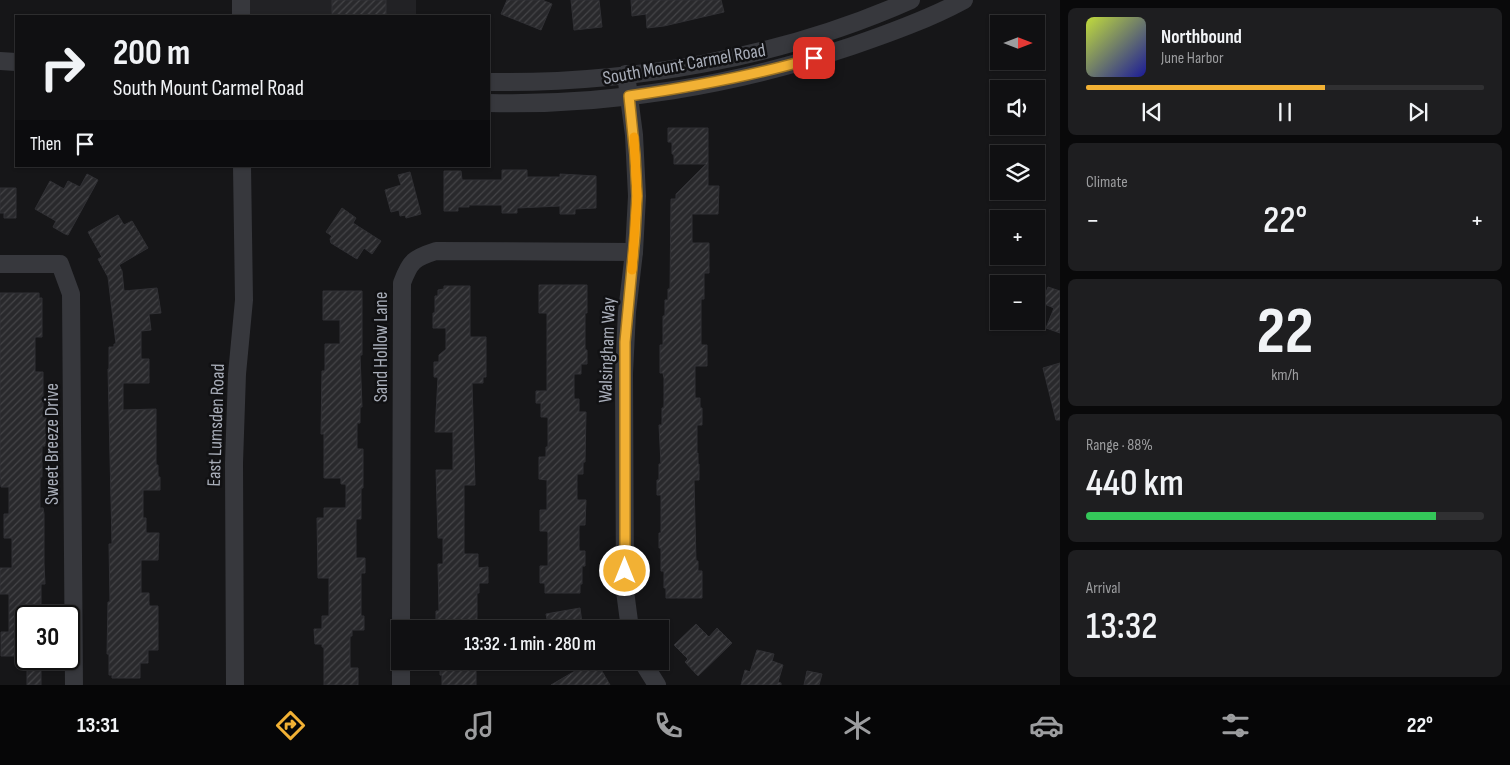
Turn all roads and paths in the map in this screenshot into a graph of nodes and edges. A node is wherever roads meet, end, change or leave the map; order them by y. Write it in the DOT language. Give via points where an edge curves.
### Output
graph roads {
  1 [pos="241,0"];
  2 [pos="911,0"];
  3 [pos="964,0"];
  4 [pos="241,15"];
  5 [pos="0,61"];
  6 [pos="15,62"];
  7 [pos="626,74"];
  8 [pos="490,82"];
  9 [pos="629,96"];
  10 [pos="490,103"];
  11 [pos="242,167"];
  12 [pos="634,252"];
  13 [pos="0,264"];
  14 [pos="401,620"];
  15 [pos="629,620"];
  16 [pos="235,651"];
  17 [pos="401,670"];
  18 [pos="648,670"];
  19 [pos="74,685"];
  20 [pos="224,685"];
  21 [pos="235,685"];
  22 [pos="401,685"];
  23 [pos="657,685"];
  1 -- 4 [label="street"];
  2 -- 7 [label="street, South Mount Carmel Road" via="820,34 773,47 701,64"];
  3 -- 9 [label="street, South Mount Carmel Road" via="881,36 786,66"];
  5 -- 6 [label="street"];
  7 -- 8 [label="street, South Mount Carmel Road"];
  7 -- 9 [label="street, Walsingham Way"];
  9 -- 10 [label="street, South Mount Carmel Road" via="541,103"];
  9 -- 12 [label="street, Walsingham Way" via="636,175"];
  11 -- 16 [label="street, East Lumsden Road" via="244,300 234,463"];
  12 -- 14 [label="street, Sand Hollow Lane" via="436,251 420,256 408,266 402,283"];
  12 -- 15 [label="street, Walsingham Way" via="624,373 625,591"];
  13 -- 19 [label="street, Sweet Breeze Drive" via="60,264 71,294"];
  16 -- 20 [label="street"];
  16 -- 21 [label="street, East Lumsden Road"];
  17 -- 22 [label="street"];
  18 -- 23 [label="street"];
}
